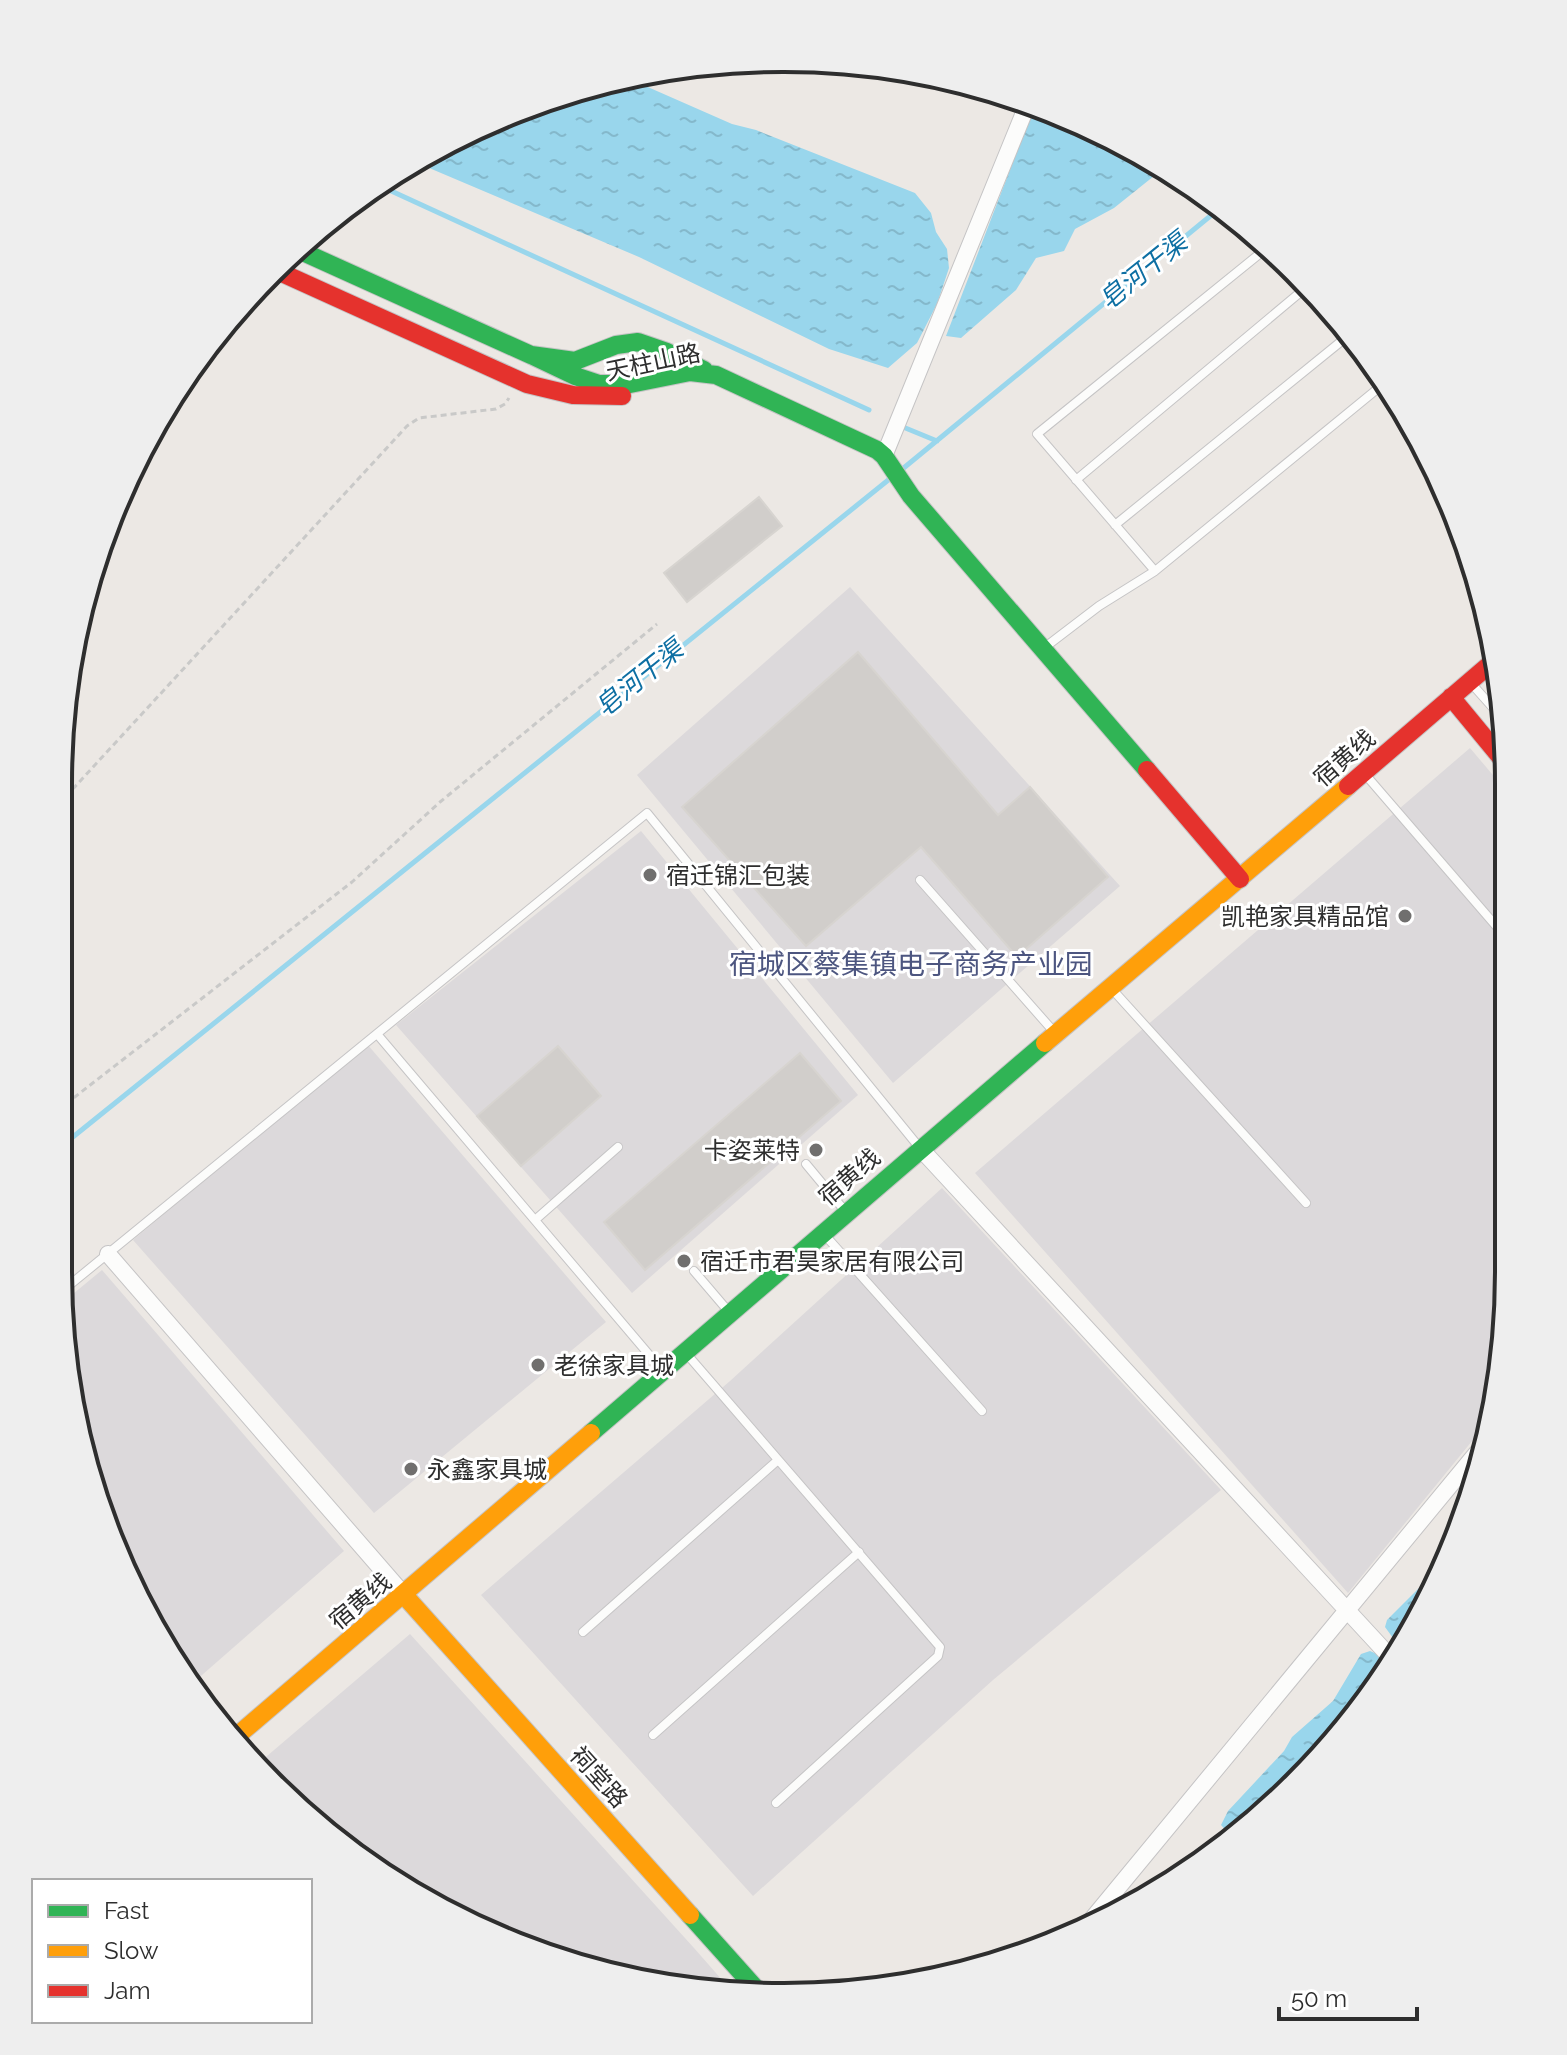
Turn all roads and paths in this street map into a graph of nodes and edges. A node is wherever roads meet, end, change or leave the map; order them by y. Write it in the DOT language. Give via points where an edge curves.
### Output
graph roads {
  1 [pos="1024,114"];
  2 [pos="308,254"];
  3 [pos="1259,254"];
  4 [pos="286,275"];
  5 [pos="1299,293"];
  6 [pos="1341,342"];
  7 [pos="531,355"];
  8 [pos="716,375"];
  9 [pos="520,381"];
  10 [pos="1376,390"];
  11 [pos="885,459"];
  12 [pos="1076,480"];
  13 [pos="1115,525"];
  14 [pos="1155,571"];
  15 [pos="657,624"];
  16 [pos="1042,649"];
  17 [pos="1485,668"];
  18 [pos="1470,681"];
  19 [pos="1451,697"];
  20 [pos="1490,704"];
  21 [pos="1493,748"];
  22 [pos="1363,773"];
  23 [pos="72,790"];
  24 [pos="1240,879"];
  25 [pos="920,880"];
  26 [pos="1495,925"];
  27 [pos="1111,987"];
  28 [pos="1056,1033"];
  29 [pos="377,1034"];
  30 [pos="72,1099"];
  31 [pos="618,1147"];
  32 [pos="920,1148"];
  33 [pos="806,1164"];
  34 [pos="1306,1203"];
  35 [pos="846,1211"];
  36 [pos="535,1220"];
  37 [pos="822,1232"];
  38 [pos="108,1254"];
  39 [pos="694,1271"];
  40 [pos="72,1283"];
  41 [pos="730,1312"];
  42 [pos="685,1351"];
  43 [pos="662,1371"];
  44 [pos="982,1411"];
  45 [pos="778,1460"];
  46 [pos="1469,1463"];
  47 [pos="859,1552"];
  48 [pos="404,1595"];
  49 [pos="1347,1611"];
  50 [pos="583,1632"];
  51 [pos="1385,1651"];
  52 [pos="242,1732"];
  53 [pos="653,1735"];
  54 [pos="776,1803"];
  55 [pos="1101,1908"];
  56 [pos="750,1982"];
  1 -- 11 [label="street"];
  2 -- 7 [label="street, 天柱山路"];
  3 -- 12 [label="lane" via="1037,434"];
  4 -- 9 [label="street, 天柱山路"];
  5 -- 12 [label="lane"];
  6 -- 13 [label="lane"];
  7 -- 8 [label="street" via="599,384 630,384 690,372"];
  7 -- 8 [label="street, 天柱山路" via="580,361 635,342"];
  8 -- 9 [label="street, 天柱山路" via="636,395 595,398 557,395"];
  8 -- 11 [label="street" via="872,447"];
  9 -- 23 [label="path" via="496,409 419,418 407,426"];
  10 -- 14 [label="lane"];
  11 -- 16 [label="street"];
  12 -- 13 [label="lane"];
  13 -- 14 [label="lane"];
  14 -- 16 [label="lane"];
  15 -- 30 [label="path" via="440,802 352,882"];
  16 -- 24 [label="street"];
  17 -- 18 [label="street, 宿黄线"];
  18 -- 19 [label="street, 宿黄线"];
  18 -- 20 [label="lane"];
  19 -- 21 [label="street"];
  19 -- 22 [label="street, 宿黄线"];
  22 -- 24 [label="street, 宿黄线"];
  22 -- 26 [label="lane"];
  24 -- 27 [label="street, 宿黄线"];
  25 -- 28 [label="lane"];
  27 -- 28 [label="street, 宿黄线"];
  27 -- 34 [label="lane"];
  28 -- 32 [label="street, 宿黄线"];
  29 -- 32 [label="lane" via="647,813"];
  29 -- 36 [label="lane"];
  29 -- 38 [label="lane"];
  31 -- 36 [label="lane"];
  32 -- 35 [label="street, 宿黄线"];
  32 -- 49 [label="street"];
  33 -- 35 [label="lane"];
  35 -- 37 [label="street, 宿黄线"];
  36 -- 43 [label="lane"];
  37 -- 41 [label="street, 宿黄线"];
  37 -- 44 [label="lane"];
  38 -- 40 [label="lane"];
  38 -- 48 [label="street"];
  39 -- 41 [label="lane"];
  41 -- 42 [label="street, 宿黄线"];
  42 -- 43 [label="street, 宿黄线"];
  42 -- 45 [label="lane"];
  43 -- 48 [label="street, 宿黄线"];
  45 -- 47 [label="lane"];
  45 -- 50 [label="lane"];
  46 -- 49 [label="street"];
  47 -- 53 [label="lane"];
  47 -- 54 [label="lane" via="940,1647 938,1656"];
  48 -- 52 [label="street, 宿黄线"];
  48 -- 56 [label="street, 祠堂路"];
  49 -- 51 [label="street"];
  49 -- 55 [label="street"];
}
